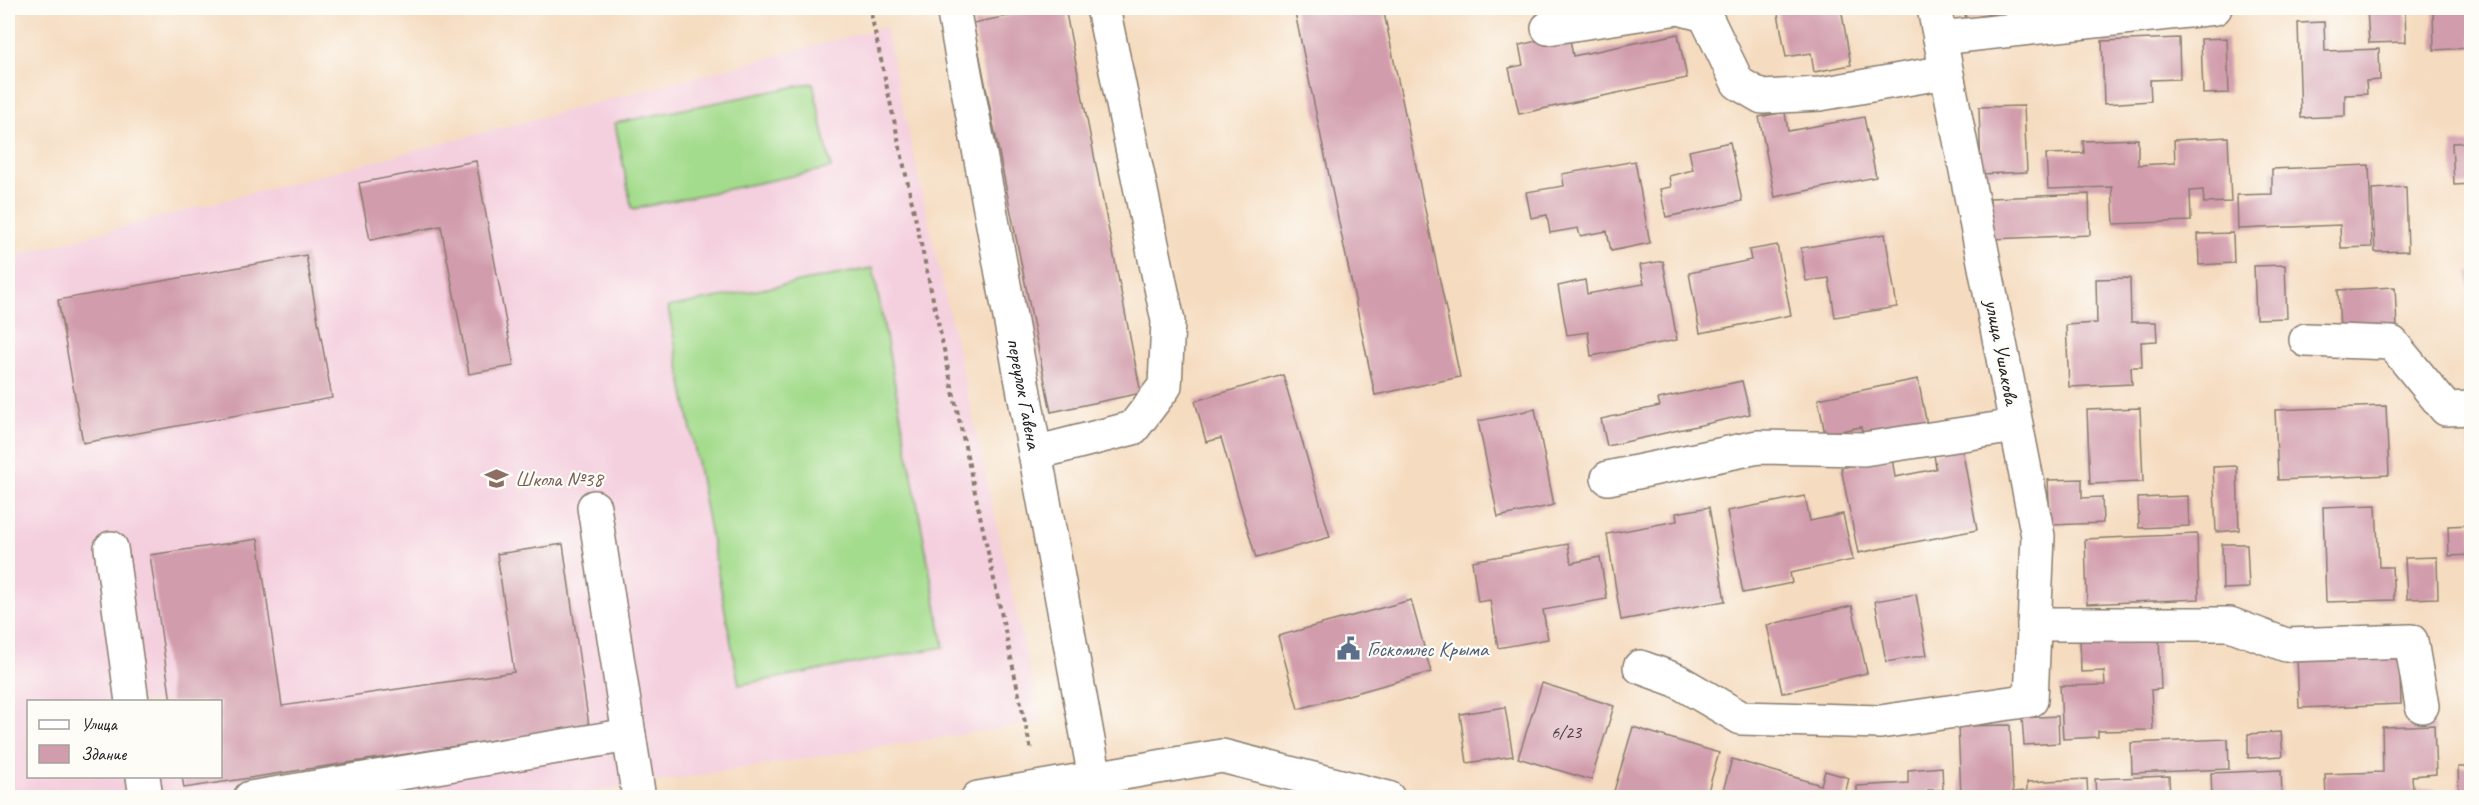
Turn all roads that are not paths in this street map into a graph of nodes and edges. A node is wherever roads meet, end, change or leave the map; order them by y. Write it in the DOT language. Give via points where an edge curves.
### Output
graph roads {
  1 [pos="953,8"];
  2 [pos="1102,8"];
  3 [pos="1679,8"];
  4 [pos="2215,8"];
  5 [pos="1937,22"];
  6 [pos="1548,28"];
  7 [pos="1946,72"];
  8 [pos="2306,340"];
  9 [pos="2472,408"];
  10 [pos="2016,426"];
  11 [pos="1035,453"];
  12 [pos="1608,478"];
  13 [pos="594,507"];
  14 [pos="111,548"];
  15 [pos="2034,624"];
  16 [pos="1640,667"];
  17 [pos="132,700"];
  18 [pos="2422,706"];
  19 [pos="628,735"];
  20 [pos="143,778"];
  21 [pos="1095,778"];
  22 [pos="1316,788"];
  23 [pos="146,798"];
  24 [pos="250,798"];
  25 [pos="639,798"];
  26 [pos="978,798"];
  27 [pos="1388,798"];
  1 -- 11 [label="street, переулок Гавена"];
  2 -- 11 [label="street" via="1168,321 1166,386 1133,428"];
  3 -- 6 [label="street"];
  3 -- 7 [label="street" via="1705,15 1737,82 1762,97 1820,94"];
  4 -- 5 [label="street"];
  5 -- 7 [label="street, улица Ушакова"];
  7 -- 10 [label="street, улица Ушакова"];
  8 -- 9 [label="street" via="2392,344 2446,409"];
  10 -- 12 [label="street" via="1864,449 1758,447"];
  10 -- 15 [label="street, улица Ушакова" via="2038,536"];
  11 -- 21 [label="street, переулок Гавена"];
  13 -- 19 [label="street"];
  14 -- 17 [label="street"];
  15 -- 16 [label="street, улица Ушакова" via="2031,700 1880,722 1741,718 1676,680"];
  15 -- 18 [label="street" via="2230,624 2286,645 2411,641"];
  19 -- 24 [label="street"];
  19 -- 25 [label="street"];
  20 -- 23 [label="street"];
  21 -- 22 [label="street" via="1222,756"];
  21 -- 26 [label="street"];
  22 -- 27 [label="street"];
}
